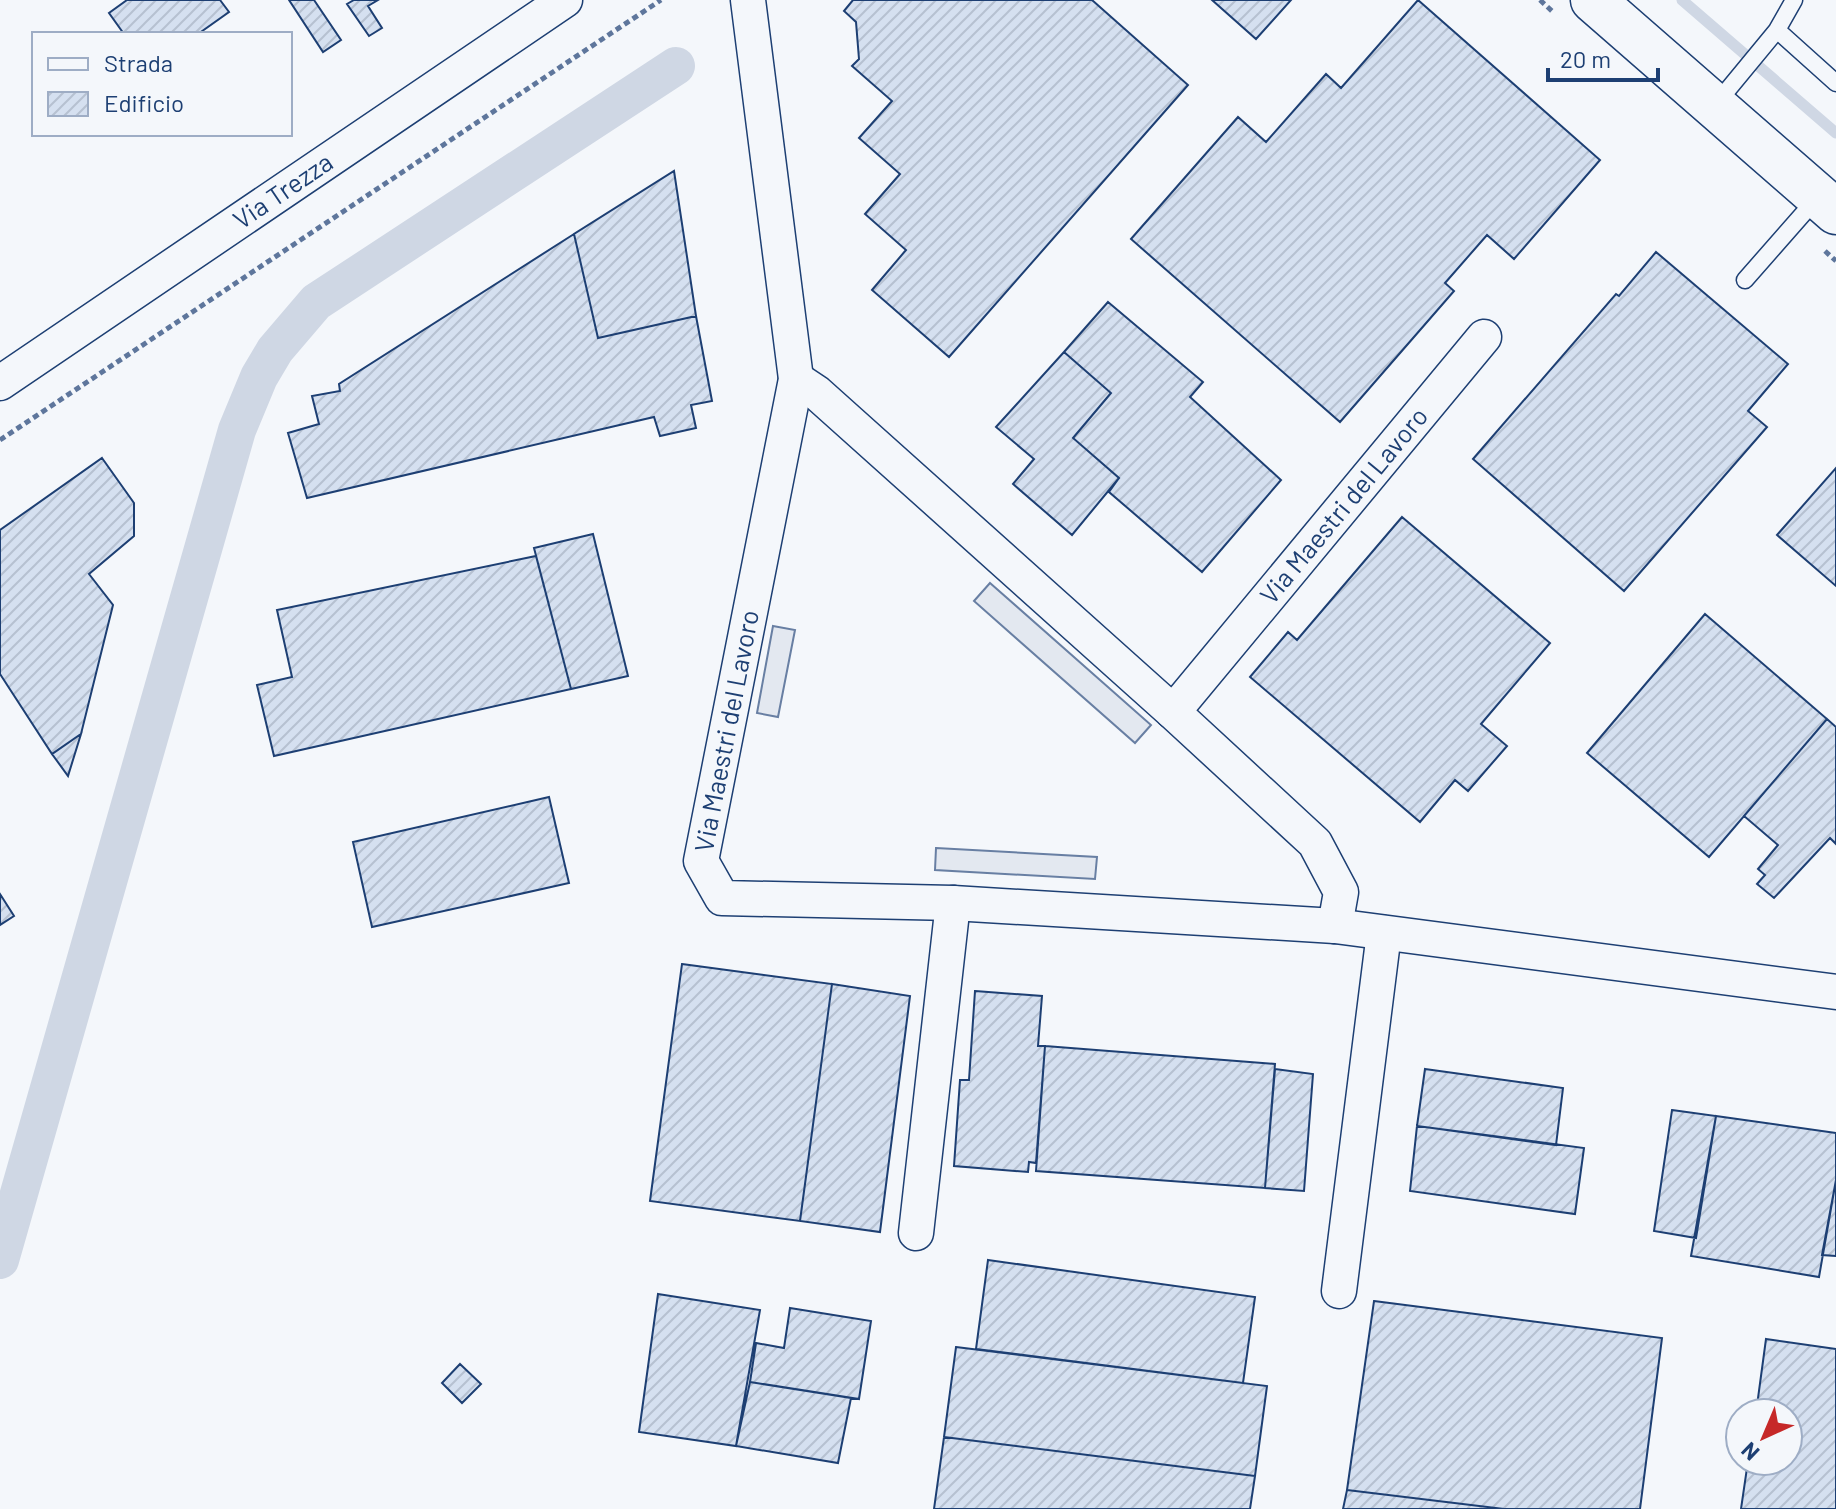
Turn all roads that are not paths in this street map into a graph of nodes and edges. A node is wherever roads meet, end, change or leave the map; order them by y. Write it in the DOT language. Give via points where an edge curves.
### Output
graph roads {
  1 [pos="565,0"];
  2 [pos="748,0"];
  3 [pos="1593,0"];
  4 [pos="1794,0"];
  5 [pos="1777,30"];
  6 [pos="1836,83"];
  7 [pos="1715,105"];
  8 [pos="1827,204"];
  9 [pos="1745,280"];
  10 [pos="1484,337"];
  11 [pos="796,379"];
  12 [pos="0,383"];
  13 [pos="1173,712"];
  14 [pos="953,903"];
  15 [pos="1335,926"];
  16 [pos="1384,933"];
  17 [pos="1836,992"];
  18 [pos="916,1233"];
  19 [pos="1339,1291"];
  1 -- 12 [label="street, Via Trezza"];
  2 -- 11 [label="street, Via Maestri del Lavoro"];
  3 -- 7 [label="main road"];
  4 -- 5 [label="lane"];
  5 -- 6 [label="lane"];
  5 -- 7 [label="lane"];
  7 -- 8 [label="main road"];
  8 -- 9 [label="lane"];
  10 -- 13 [label="street, Via Maestri del Lavoro"];
  11 -- 13 [label="street"];
  11 -- 14 [label="street, Via Maestri del Lavoro" via="701,861 722,898"];
  13 -- 15 [label="street" via="1315,843 1341,892"];
  14 -- 15 [label="street, Via Maestri del Lavoro"];
  14 -- 18 [label="street"];
  15 -- 16 [label="street, Via Maestri del Lavoro"];
  16 -- 17 [label="street, Via Maestri del Lavoro"];
  16 -- 19 [label="street"];
}
